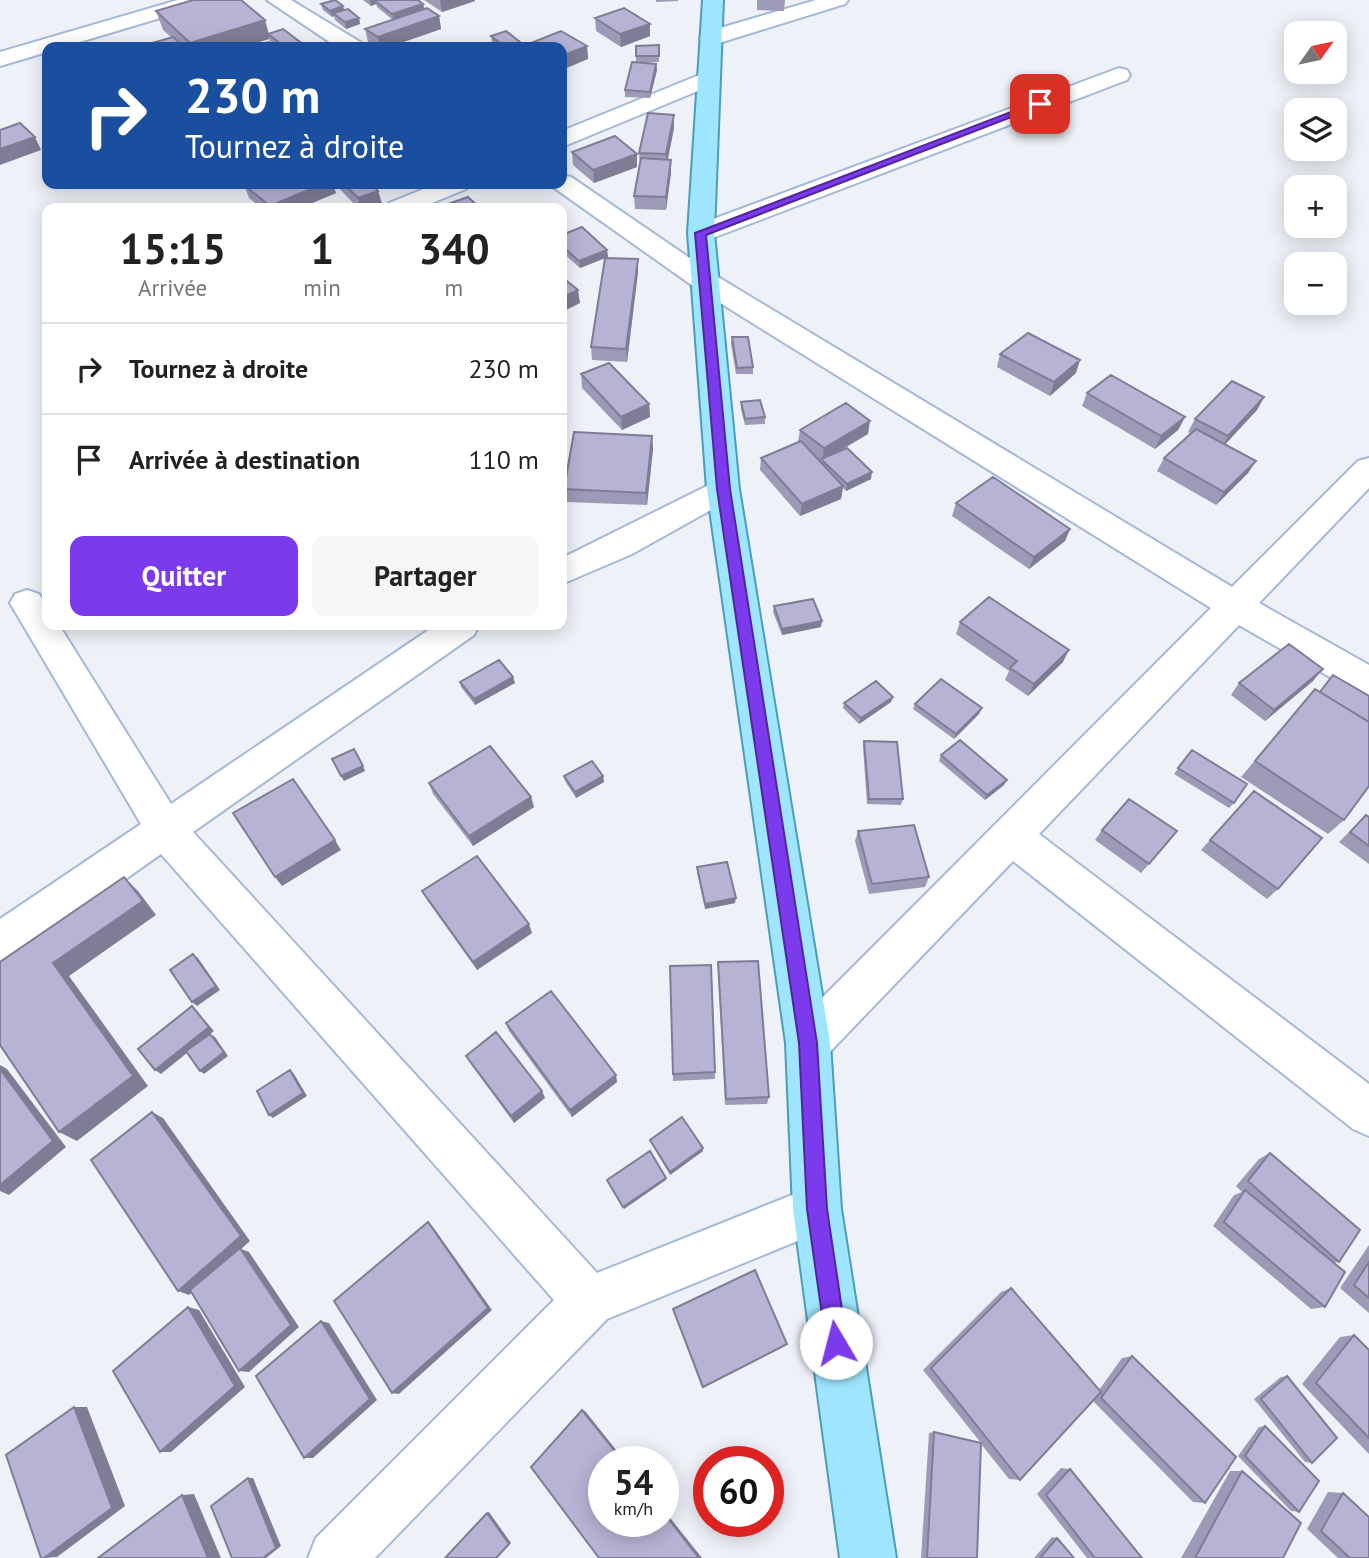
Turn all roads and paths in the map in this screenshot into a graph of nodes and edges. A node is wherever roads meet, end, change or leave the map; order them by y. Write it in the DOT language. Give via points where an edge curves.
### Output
graph roads {
  1 [pos="200,0"];
  2 [pos="277,0"];
  3 [pos="713,0"];
  4 [pos="838,0"];
  5 [pos="9,36"];
  6 [pos="711,38"];
  7 [pos="58,42"];
  8 [pos="344,42"];
  9 [pos="42,47"];
  10 [pos="28,51"];
  11 [pos="0,59"];
  12 [pos="1119,75"];
  13 [pos="709,78"];
  14 [pos="567,138"];
  15 [pos="567,185"];
  16 [pos="445,189"];
  17 [pos="410,203"];
  18 [pos="701,233"];
  19 [pos="703,280"];
  20 [pos="1369,469"];
  21 [pos="723,489"];
  22 [pos="567,570"];
  23 [pos="27,603"];
  24 [pos="1235,606"];
  25 [pos="42,628"];
  26 [pos="43,630"];
  27 [pos="455,630"];
  28 [pos="1369,682"];
  29 [pos="166,831"];
  30 [pos="1011,836"];
  31 [pos="0,943"];
  32 [pos="808,1043"];
  33 [pos="1369,1113"];
  34 [pos="817,1209"];
  35 [pos="589,1301"];
  36 [pos="336,1558"];
  37 [pos="868,1558"];
  1 -- 7 [label="street"];
  2 -- 8 [label="street"];
  3 -- 6 [label="main road"];
  4 -- 6 [label="street"];
  5 -- 10 [label="street"];
  6 -- 13 [label="main road"];
  9 -- 10 [label="street"];
  10 -- 11 [label="street"];
  12 -- 18 [label="street"];
  13 -- 14 [label="street"];
  13 -- 18 [label="main road"];
  15 -- 19 [label="street"];
  16 -- 17 [label="street"];
  18 -- 19 [label="main road"];
  19 -- 21 [label="main road"];
  19 -- 24 [label="street"];
  20 -- 24 [label="street"];
  21 -- 22 [label="street"];
  21 -- 32 [label="main road"];
  23 -- 25 [label="street"];
  24 -- 28 [label="street"];
  24 -- 30 [label="street"];
  26 -- 29 [label="street"];
  27 -- 29 [label="street"];
  29 -- 31 [label="street"];
  29 -- 35 [label="street"];
  30 -- 32 [label="street"];
  30 -- 33 [label="street"];
  32 -- 34 [label="main road"];
  34 -- 35 [label="street"];
  34 -- 37 [label="main road"];
  35 -- 36 [label="street"];
}
